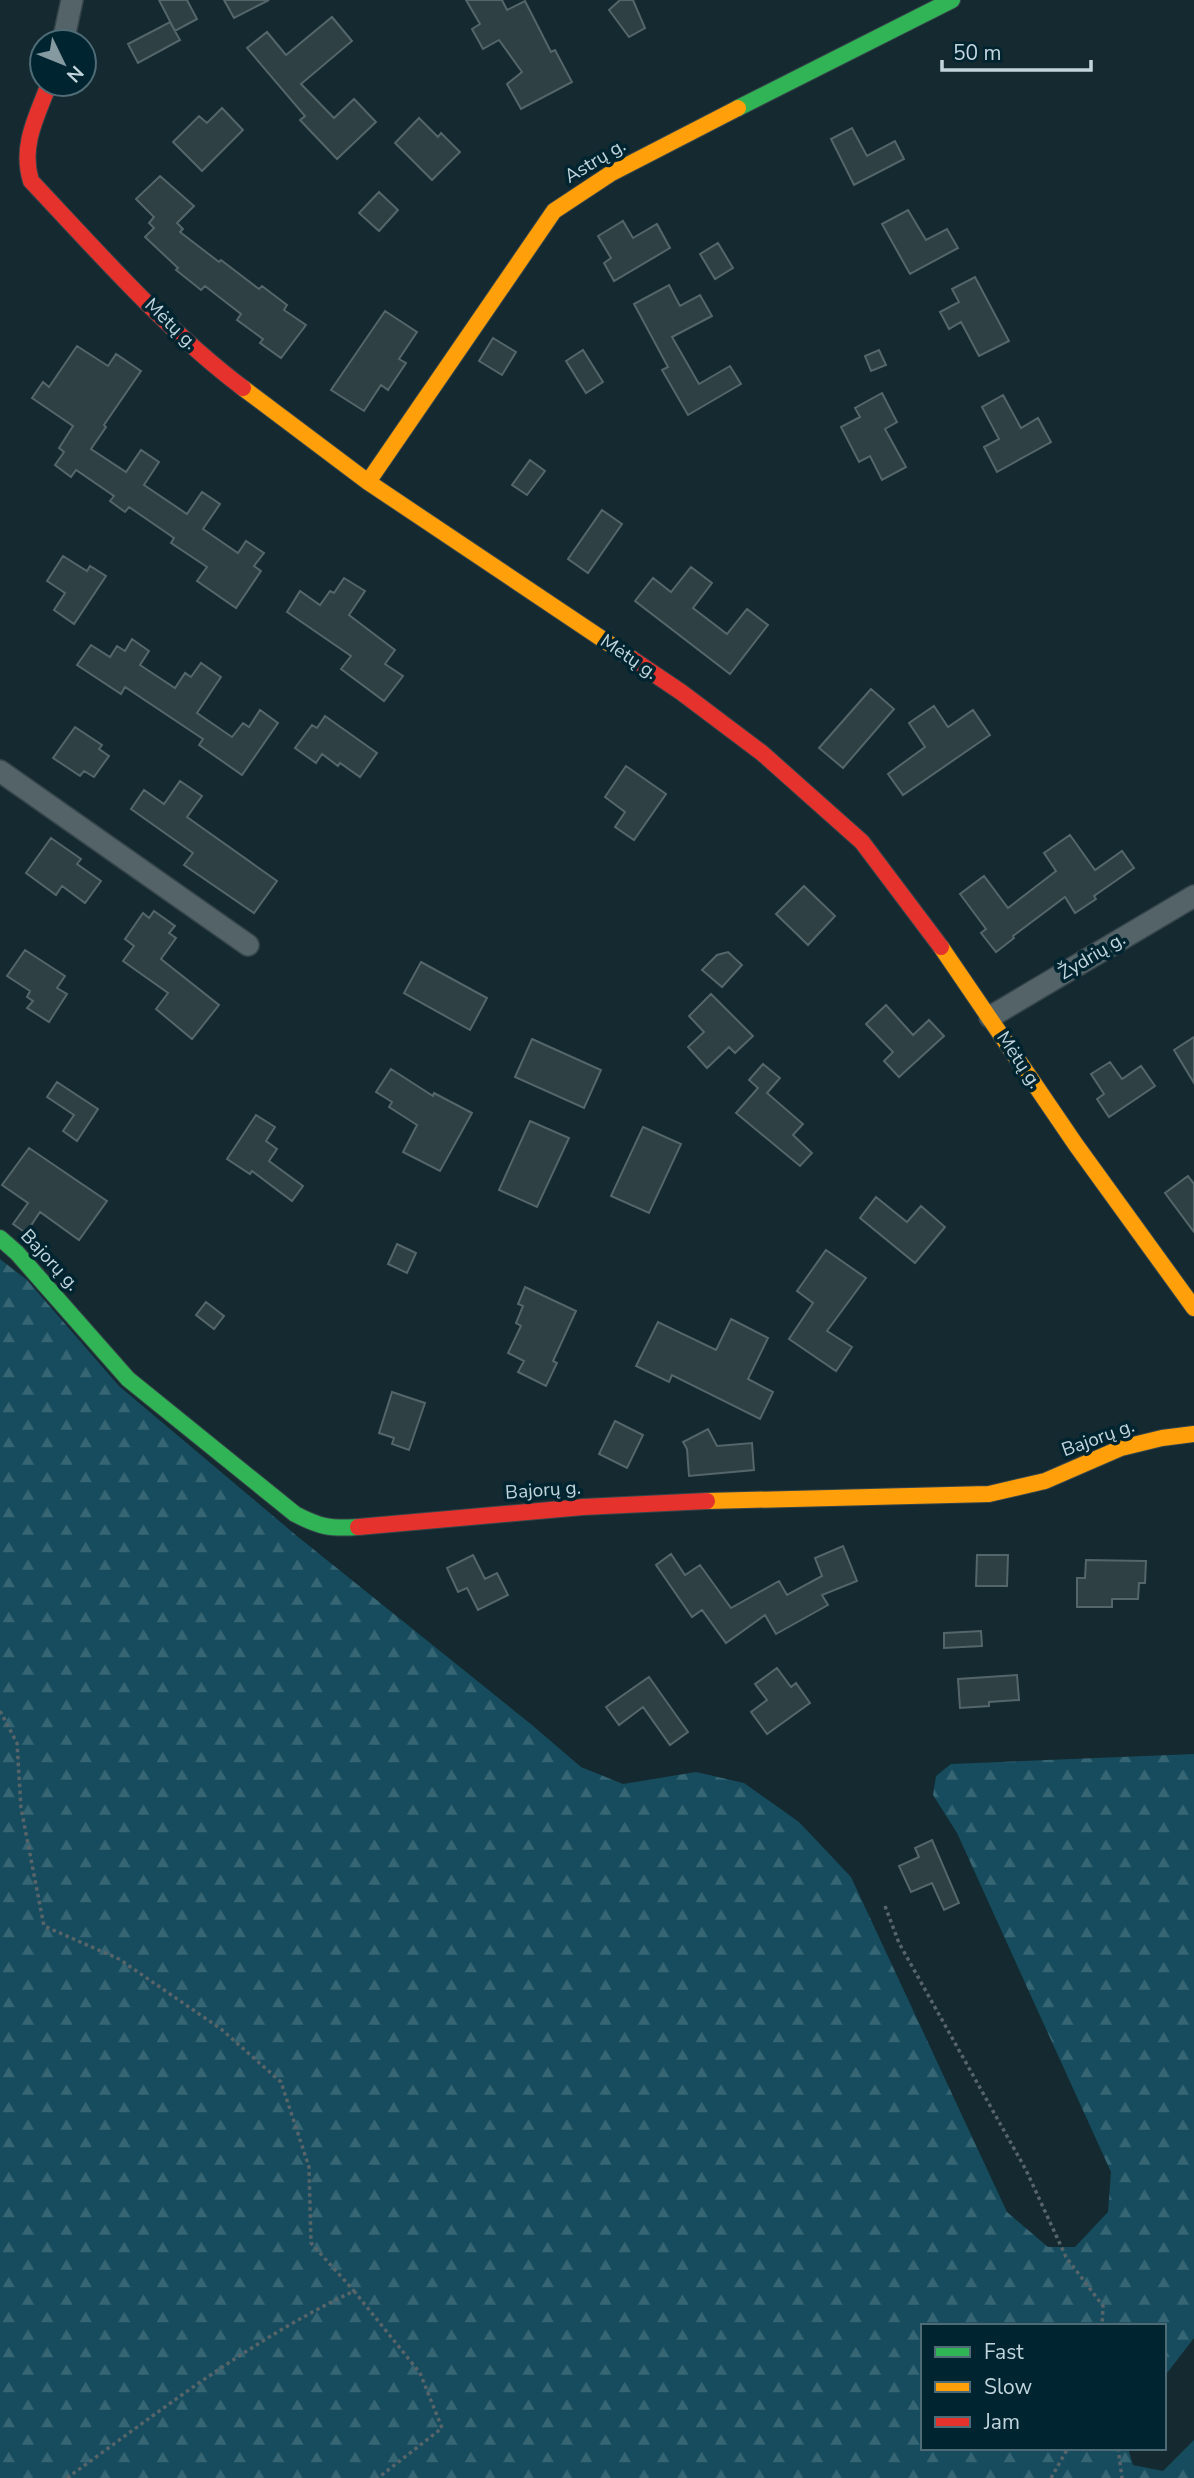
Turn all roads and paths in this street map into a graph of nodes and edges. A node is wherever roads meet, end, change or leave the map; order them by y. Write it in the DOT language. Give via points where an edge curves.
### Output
graph roads {
  1 [pos="72,0"];
  2 [pos="952,0"];
  3 [pos="66,28"];
  4 [pos="44,98"];
  5 [pos="368,482"];
  6 [pos="0,771"];
  7 [pos="1194,896"];
  8 [pos="248,945"];
  9 [pos="990,1017"];
  10 [pos="0,1238"];
  11 [pos="1194,1308"];
  12 [pos="1194,1434"];
  13 [pos="0,1711"];
  14 [pos="884,1906"];
  15 [pos="354,2291"];
  16 [pos="1103,2324"];
  17 [pos="1067,2450"];
  18 [pos="1118,2450"];
  19 [pos="66,2478"];
  20 [pos="378,2478"];
  21 [pos="1051,2478"];
  22 [pos="1122,2478"];
  1 -- 3 [label="street"];
  2 -- 5 [label="street, Astrų g." via="610,174 554,211"];
  4 -- 5 [label="street, Mėtų g." via="26,143 25,168 31,181 214,366"];
  5 -- 9 [label="street, Mėtų g." via="681,692 799,784 862,842"];
  6 -- 8 [label="street"];
  7 -- 9 [label="street, Žydrių g."];
  9 -- 11 [label="street, Mėtų g."];
  10 -- 12 [label="street, Bajorų g." via="128,1379 295,1514 332,1529 583,1507 989,1494 1045,1481 1121,1448"];
  13 -- 15 [label="path" via="17,1743 21,1808 44,1926 119,1959 220,2029 281,2082 309,2167 311,2243"];
  14 -- 16 [label="path" via="899,1943 1026,2170 1066,2257 1103,2306"];
  15 -- 19 [label="path" via="248,2349"];
  15 -- 20 [label="path" via="421,2373 442,2428"];
  17 -- 21 [label="path"];
  18 -- 22 [label="path"];
}
